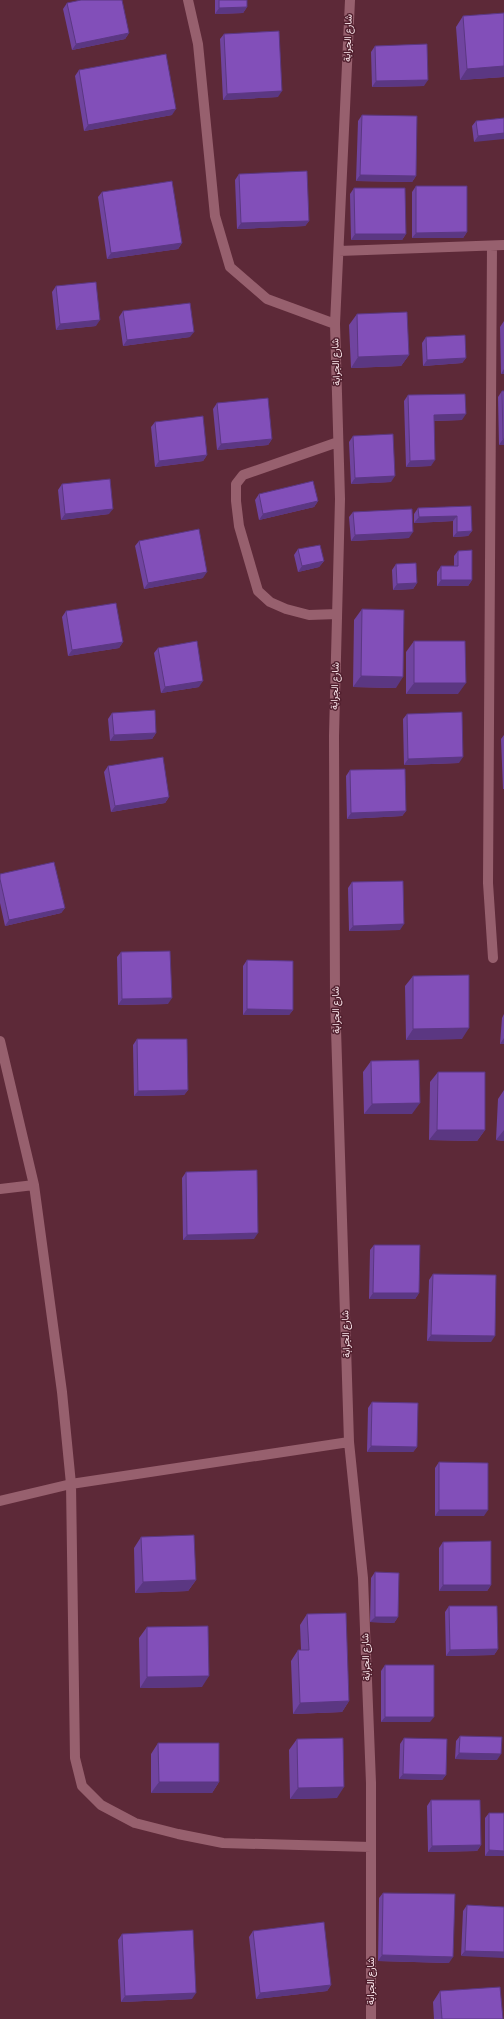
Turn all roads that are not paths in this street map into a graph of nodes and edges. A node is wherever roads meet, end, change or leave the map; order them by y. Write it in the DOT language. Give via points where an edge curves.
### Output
graph roads {
  1 [pos="188,0"];
  2 [pos="350,0"];
  3 [pos="504,245"];
  4 [pos="492,246"];
  5 [pos="339,250"];
  6 [pos="335,324"];
  7 [pos="338,442"];
  8 [pos="337,614"];
  9 [pos="493,958"];
  10 [pos="0,1042"];
  11 [pos="34,1185"];
  12 [pos="0,1189"];
  13 [pos="349,1442"];
  14 [pos="71,1484"];
  15 [pos="0,1501"];
  16 [pos="371,1847"];
  17 [pos="371,2019"];
  1 -- 6 [label="street" via="198,44 215,216 230,267 267,299"];
  2 -- 5 [label="street, شارع الجرابة"];
  3 -- 4 [label="street"];
  4 -- 5 [label="street"];
  4 -- 9 [label="street" via="488,883"];
  5 -- 6 [label="street, شارع الجرابة"];
  6 -- 7 [label="street, شارع الجرابة"];
  7 -- 8 [label="street, شارع الجرابة" via="340,499"];
  7 -- 8 [label="street" via="243,475 236,484 238,526 258,591 270,602 286,609 309,615"];
  8 -- 13 [label="street, شارع الجرابة" via="334,736 335,997"];
  10 -- 11 [label="street"];
  11 -- 12 [label="street"];
  11 -- 14 [label="street" via="62,1392"];
  13 -- 14 [label="street"];
  13 -- 16 [label="street, شارع الجرابة" via="363,1578"];
  14 -- 15 [label="street"];
  14 -- 16 [label="street" via="75,1758 82,1786 101,1805 135,1823 223,1844"];
  16 -- 17 [label="street, شارع الجرابة"];
}
